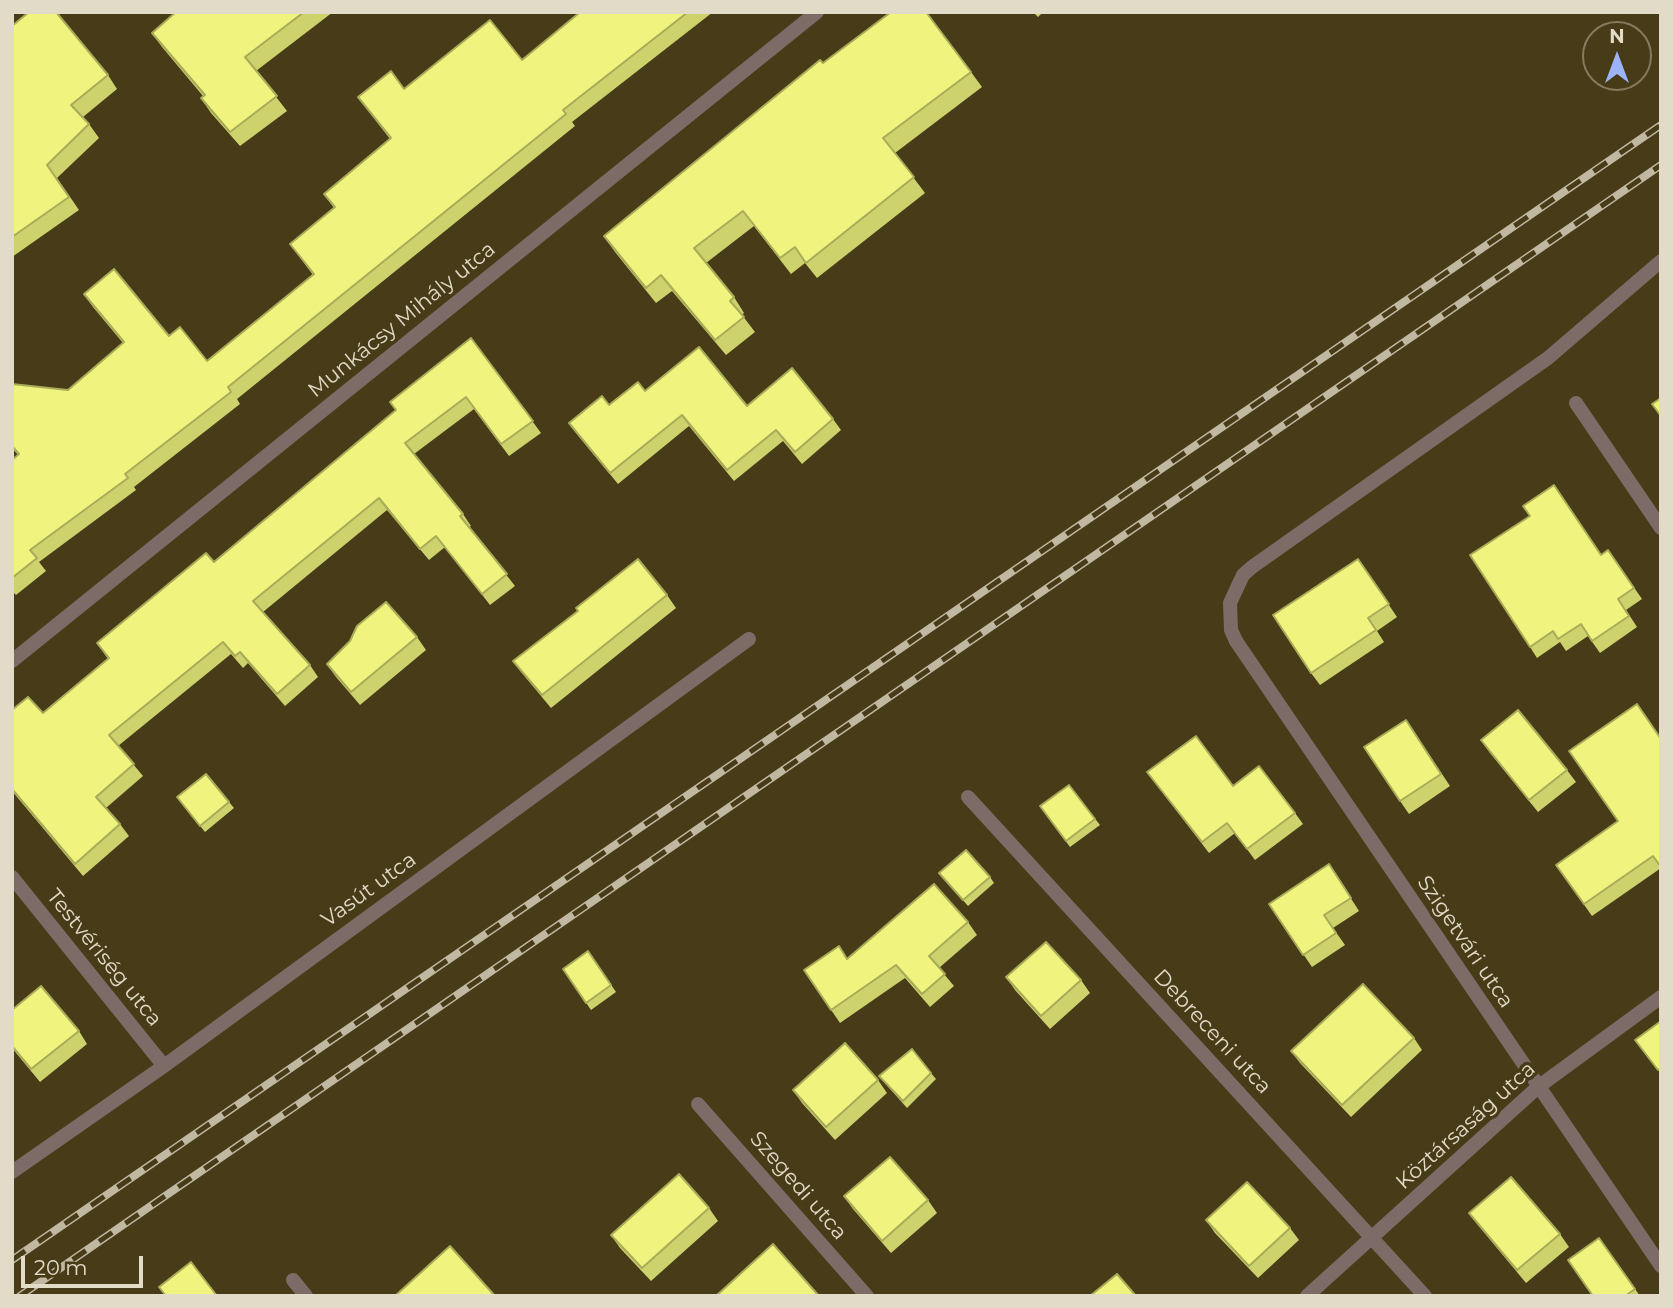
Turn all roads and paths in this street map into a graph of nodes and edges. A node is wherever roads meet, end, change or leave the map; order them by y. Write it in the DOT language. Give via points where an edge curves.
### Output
graph roads {
  1 [pos="817,12"];
  2 [pos="1661,261"];
  3 [pos="1576,403"];
  4 [pos="1661,528"];
  5 [pos="749,639"];
  6 [pos="12,661"];
  7 [pos="968,797"];
  8 [pos="12,877"];
  9 [pos="1661,997"];
  10 [pos="164,1066"];
  11 [pos="1538,1087"];
  12 [pos="698,1104"];
  13 [pos="12,1172"];
  14 [pos="1372,1237"];
  15 [pos="1661,1266"];
  16 [pos="293,1280"];
  17 [pos="306,1296"];
  18 [pos="867,1296"];
  19 [pos="1307,1296"];
  20 [pos="1424,1296"];
  1 -- 6 [label="street, Munkácsy Mihály utca"];
  2 -- 11 [label="street, Szigetvári utca" via="1548,358 1252,567 1230,603 1236,641"];
  3 -- 4 [label="street"];
  5 -- 10 [label="street, Vasút utca"];
  7 -- 14 [label="street, Debreceni utca"];
  8 -- 10 [label="street, Testvériség utca"];
  9 -- 11 [label="street, Köztársaság utca"];
  10 -- 13 [label="street, Vasút utca"];
  11 -- 14 [label="street, Köztársaság utca"];
  11 -- 15 [label="street, Szigetvári utca"];
  12 -- 18 [label="street, Szegedi utca"];
  14 -- 19 [label="street, Köztársaság utca"];
  14 -- 20 [label="street, Debreceni utca"];
  16 -- 17 [label="street"];
}
